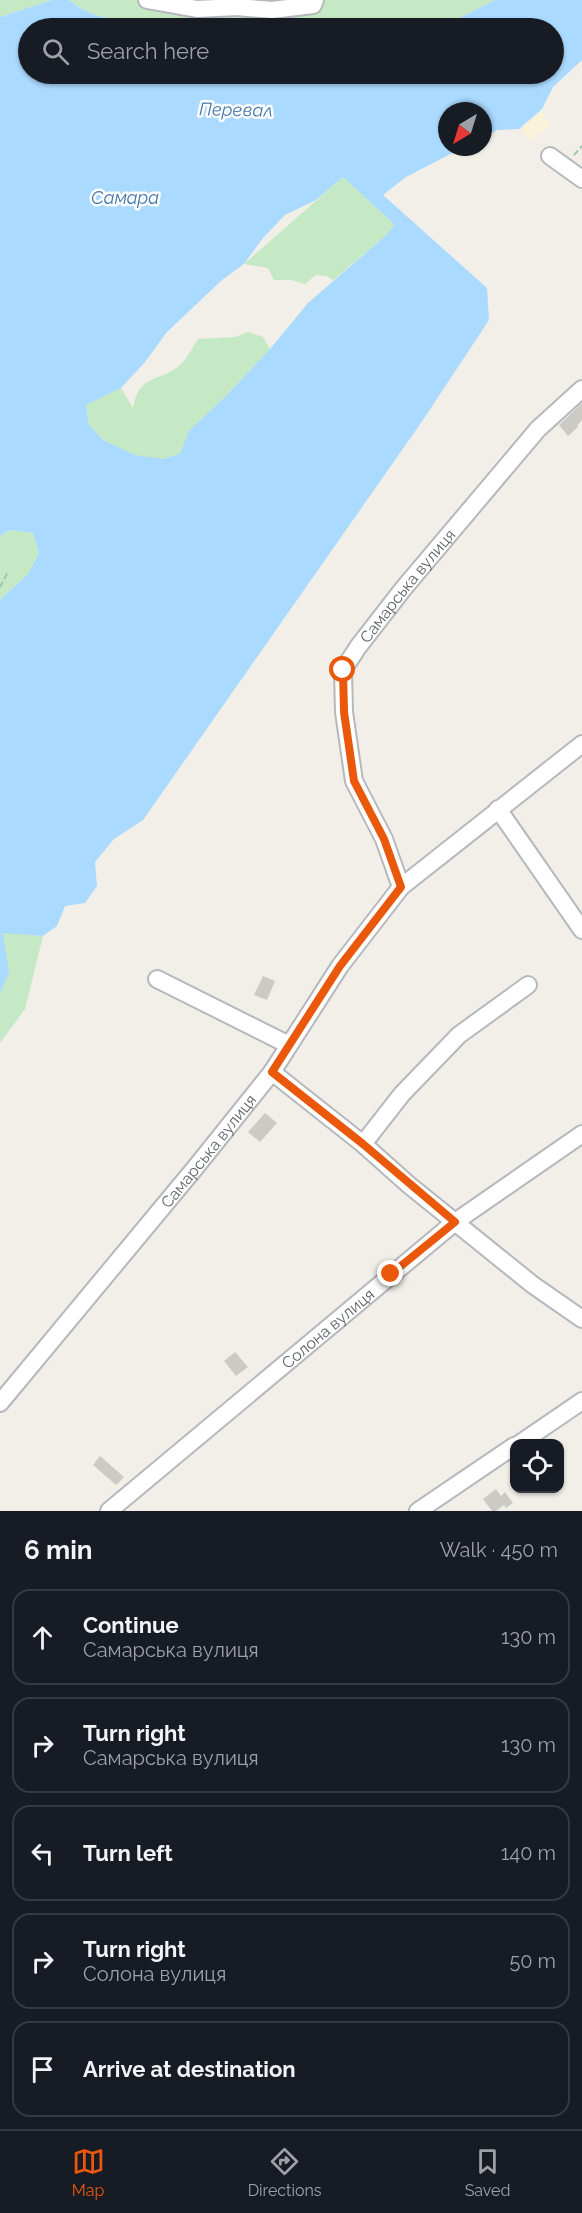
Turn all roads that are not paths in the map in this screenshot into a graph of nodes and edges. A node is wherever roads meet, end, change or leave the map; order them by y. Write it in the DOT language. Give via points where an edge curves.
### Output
graph roads {
  1 [pos="147,0"];
  2 [pos="315,0"];
  3 [pos="214,4"];
  4 [pos="550,156"];
  5 [pos="582,179"];
  6 [pos="582,389"];
  7 [pos="582,744"];
  8 [pos="498,809"];
  9 [pos="401,887"];
  10 [pos="582,930"];
  11 [pos="157,979"];
  12 [pos="528,985"];
  13 [pos="289,1045"];
  14 [pos="272,1072"];
  15 [pos="582,1134"];
  16 [pos="363,1144"];
  17 [pos="455,1222"];
  18 [pos="582,1319"];
  19 [pos="582,1401"];
  20 [pos="0,1403"];
  21 [pos="525,1439"];
  22 [pos="510,1449"];
  23 [pos="109,1511"];
  24 [pos="418,1511"];
  1 -- 3 [label="street" via="197,9"];
  2 -- 3 [label="street" via="313,5 272,10"];
  4 -- 5 [label="street"];
  6 -- 9 [label="street, Самарська вулиця" via="538,429 403,589 343,670 344,712 354,781 384,839"];
  7 -- 8 [label="street, Самарська вулиця"];
  8 -- 9 [label="street, Самарська вулиця"];
  8 -- 10 [label="street"];
  9 -- 13 [label="street, Самарська вулиця" via="340,966"];
  11 -- 13 [label="street"];
  12 -- 16 [label="street" via="459,1035 402,1094"];
  13 -- 14 [label="street, Самарська вулиця"];
  14 -- 16 [label="street"];
  14 -- 20 [label="street, Самарська вулиця"];
  15 -- 17 [label="street, Солона вулиця"];
  16 -- 17 [label="street"];
  17 -- 18 [label="street"];
  17 -- 23 [label="street, Солона вулиця"];
  19 -- 21 [label="street"];
  22 -- 24 [label="street"];
}
